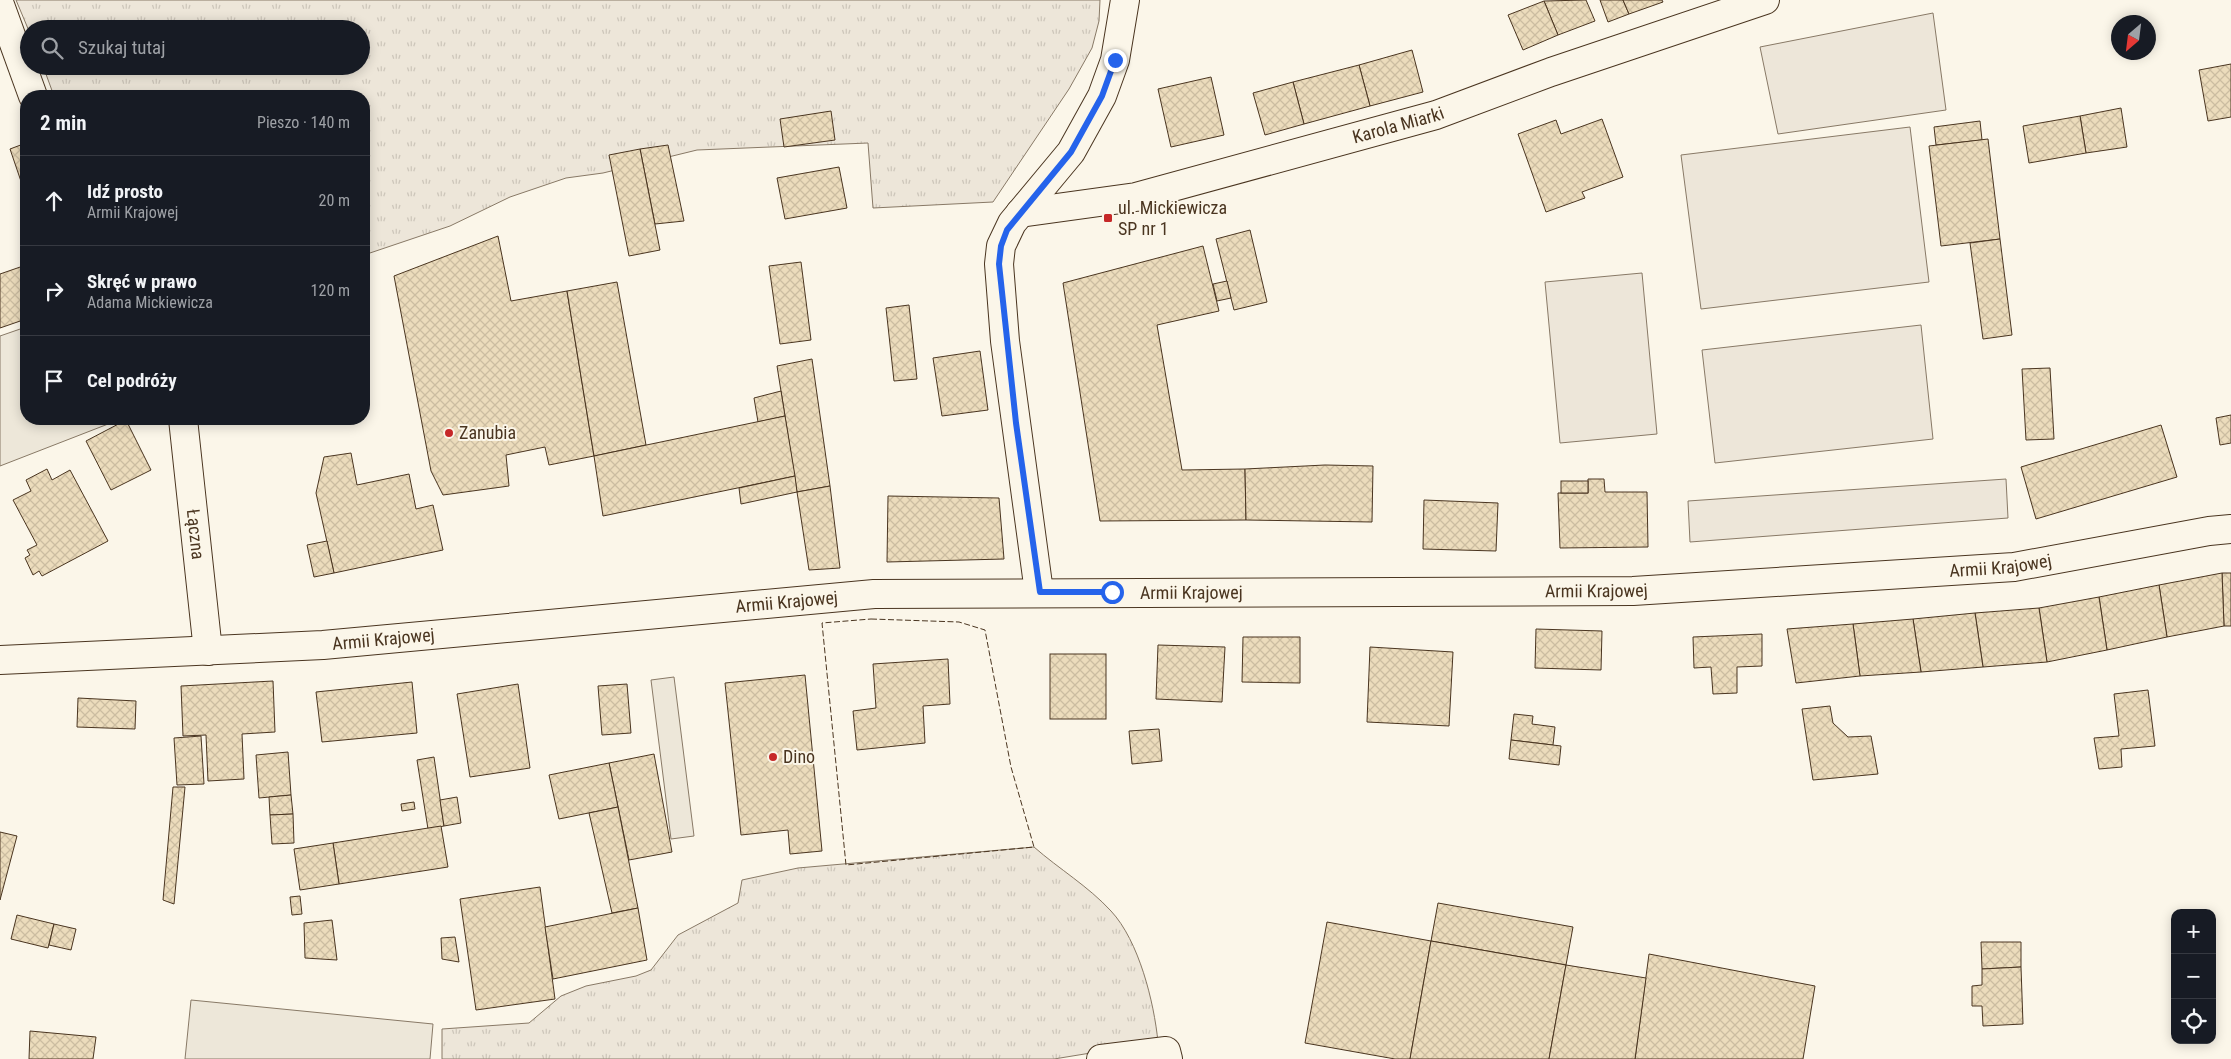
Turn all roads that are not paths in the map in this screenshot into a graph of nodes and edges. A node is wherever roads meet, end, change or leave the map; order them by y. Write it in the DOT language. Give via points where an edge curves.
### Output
graph roads {
  1 [pos="1125,0"];
  2 [pos="1765,0"];
  3 [pos="0,5"];
  4 [pos="20,60"];
  5 [pos="25,75"];
  6 [pos="31,90"];
  7 [pos="1020,213"];
  8 [pos="184,425"];
  9 [pos="2231,529"];
  10 [pos="1040,592"];
  11 [pos="208,651"];
  12 [pos="0,660"];
  13 [pos="1167,1055"];
  14 [pos="1101,1059"];
  1 -- 7 [label="main road" via="1115,60 1102,96 1071,152"];
  2 -- 7 [label="main road, Karola Miarki" via="1550,72 1436,115 1136,197"];
  3 -- 4 [label="main road"];
  5 -- 6 [label="main road"];
  7 -- 10 [label="main road" via="1007,230 999,264 1016,423"];
  8 -- 11 [label="main road, Łączna"];
  9 -- 10 [label="main road, Armii Krajowej" via="2014,567 1643,590"];
  10 -- 11 [label="main road, Armii Krajowej" via="874,594 332,644"];
  11 -- 12 [label="main road, Armii Krajowej"];
  13 -- 14 [label="main road"];
}
